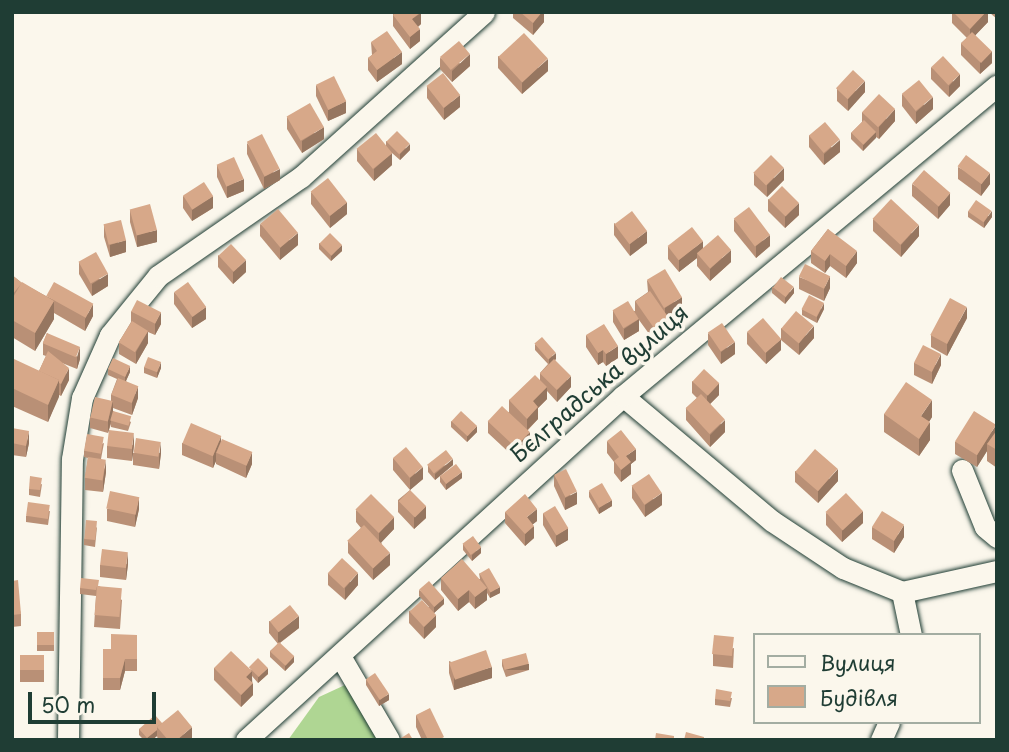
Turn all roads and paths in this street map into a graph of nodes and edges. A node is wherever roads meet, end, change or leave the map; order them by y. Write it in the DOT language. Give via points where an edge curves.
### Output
graph roads {
  1 [pos="484,12"];
  2 [pos="997,86"];
  3 [pos="623,396"];
  4 [pos="962,470"];
  5 [pos="997,537"];
  6 [pos="997,571"];
  7 [pos="902,592"];
  8 [pos="911,633"];
  9 [pos="340,656"];
  10 [pos="888,724"];
  11 [pos="253,737"];
  12 [pos="68,740"];
  13 [pos="388,740"];
  14 [pos="881,740"];
  1 -- 12 [label="street" via="301,177 158,276 110,335 82,398 72,459"];
  2 -- 3 [label="street, Бєлградська вулиця"];
  3 -- 7 [label="street" via="772,521 843,568"];
  3 -- 9 [label="street, Бєлградська вулиця" via="467,534"];
  4 -- 5 [label="street" via="985,527"];
  6 -- 7 [label="street"];
  7 -- 8 [label="street"];
  9 -- 11 [label="street, Бєлградська вулиця"];
  9 -- 13 [label="street"];
  10 -- 14 [label="street"];
}
